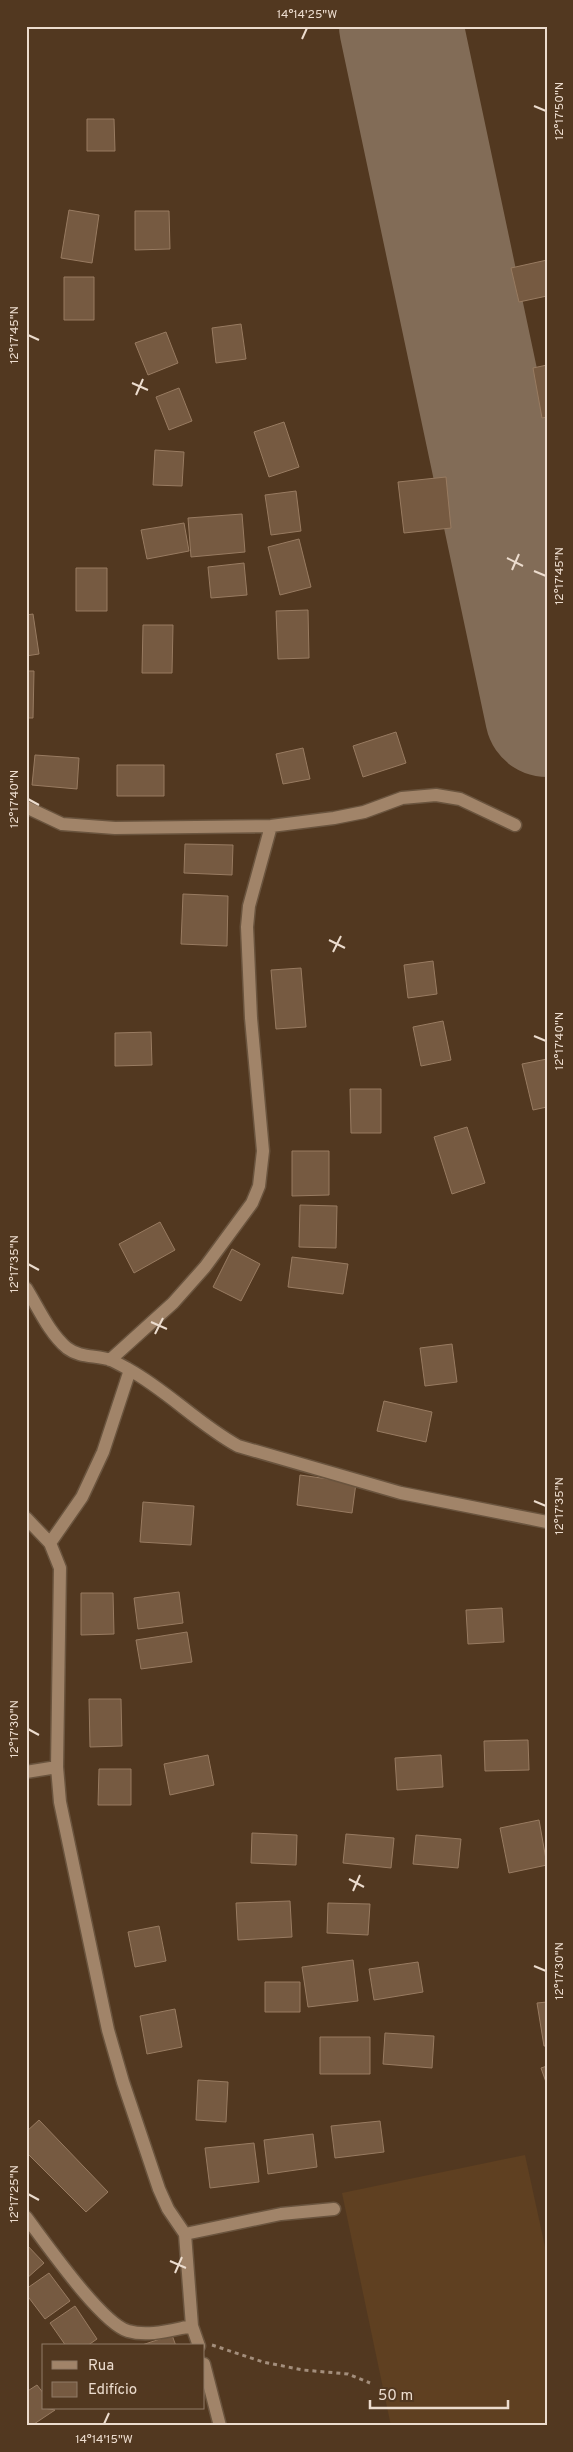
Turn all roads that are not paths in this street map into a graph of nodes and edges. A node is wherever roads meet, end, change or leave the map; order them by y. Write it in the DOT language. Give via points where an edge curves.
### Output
graph roads {
  1 [pos="26,807"];
  2 [pos="515,825"];
  3 [pos="271,826"];
  4 [pos="26,1288"];
  5 [pos="110,1360"];
  6 [pos="130,1370"];
  7 [pos="26,1518"];
  8 [pos="547,1522"];
  9 [pos="50,1543"];
  10 [pos="57,1767"];
  11 [pos="26,1772"];
  12 [pos="334,2208"];
  13 [pos="26,2217"];
  14 [pos="185,2234"];
  15 [pos="192,2326"];
  16 [pos="198,2343"];
  17 [pos="205,2368"];
  18 [pos="220,2426"];
  1 -- 3 [label="street" via="62,824 115,828"];
  2 -- 3 [label="street" via="460,799 436,795 402,798 364,812 334,818"];
  3 -- 5 [label="street" via="249,906 247,927 262,1151 259,1186 252,1203 205,1266 173,1303"];
  4 -- 5 [label="street" via="68,1349 76,1354"];
  5 -- 6 [label="street"];
  6 -- 8 [label="street" via="238,1446 401,1493"];
  6 -- 9 [label="street" via="103,1452 82,1497"];
  7 -- 9 [label="street"];
  9 -- 10 [label="street" via="60,1568"];
  10 -- 11 [label="street"];
  10 -- 14 [label="street" via="60,1802 108,2030 159,2189"];
  12 -- 14 [label="street" via="281,2214"];
  13 -- 15 [label="street" via="81,2289 121,2329 146,2334"];
  14 -- 15 [label="street"];
  15 -- 16 [label="street"];
  17 -- 18 [label="street"];
}
